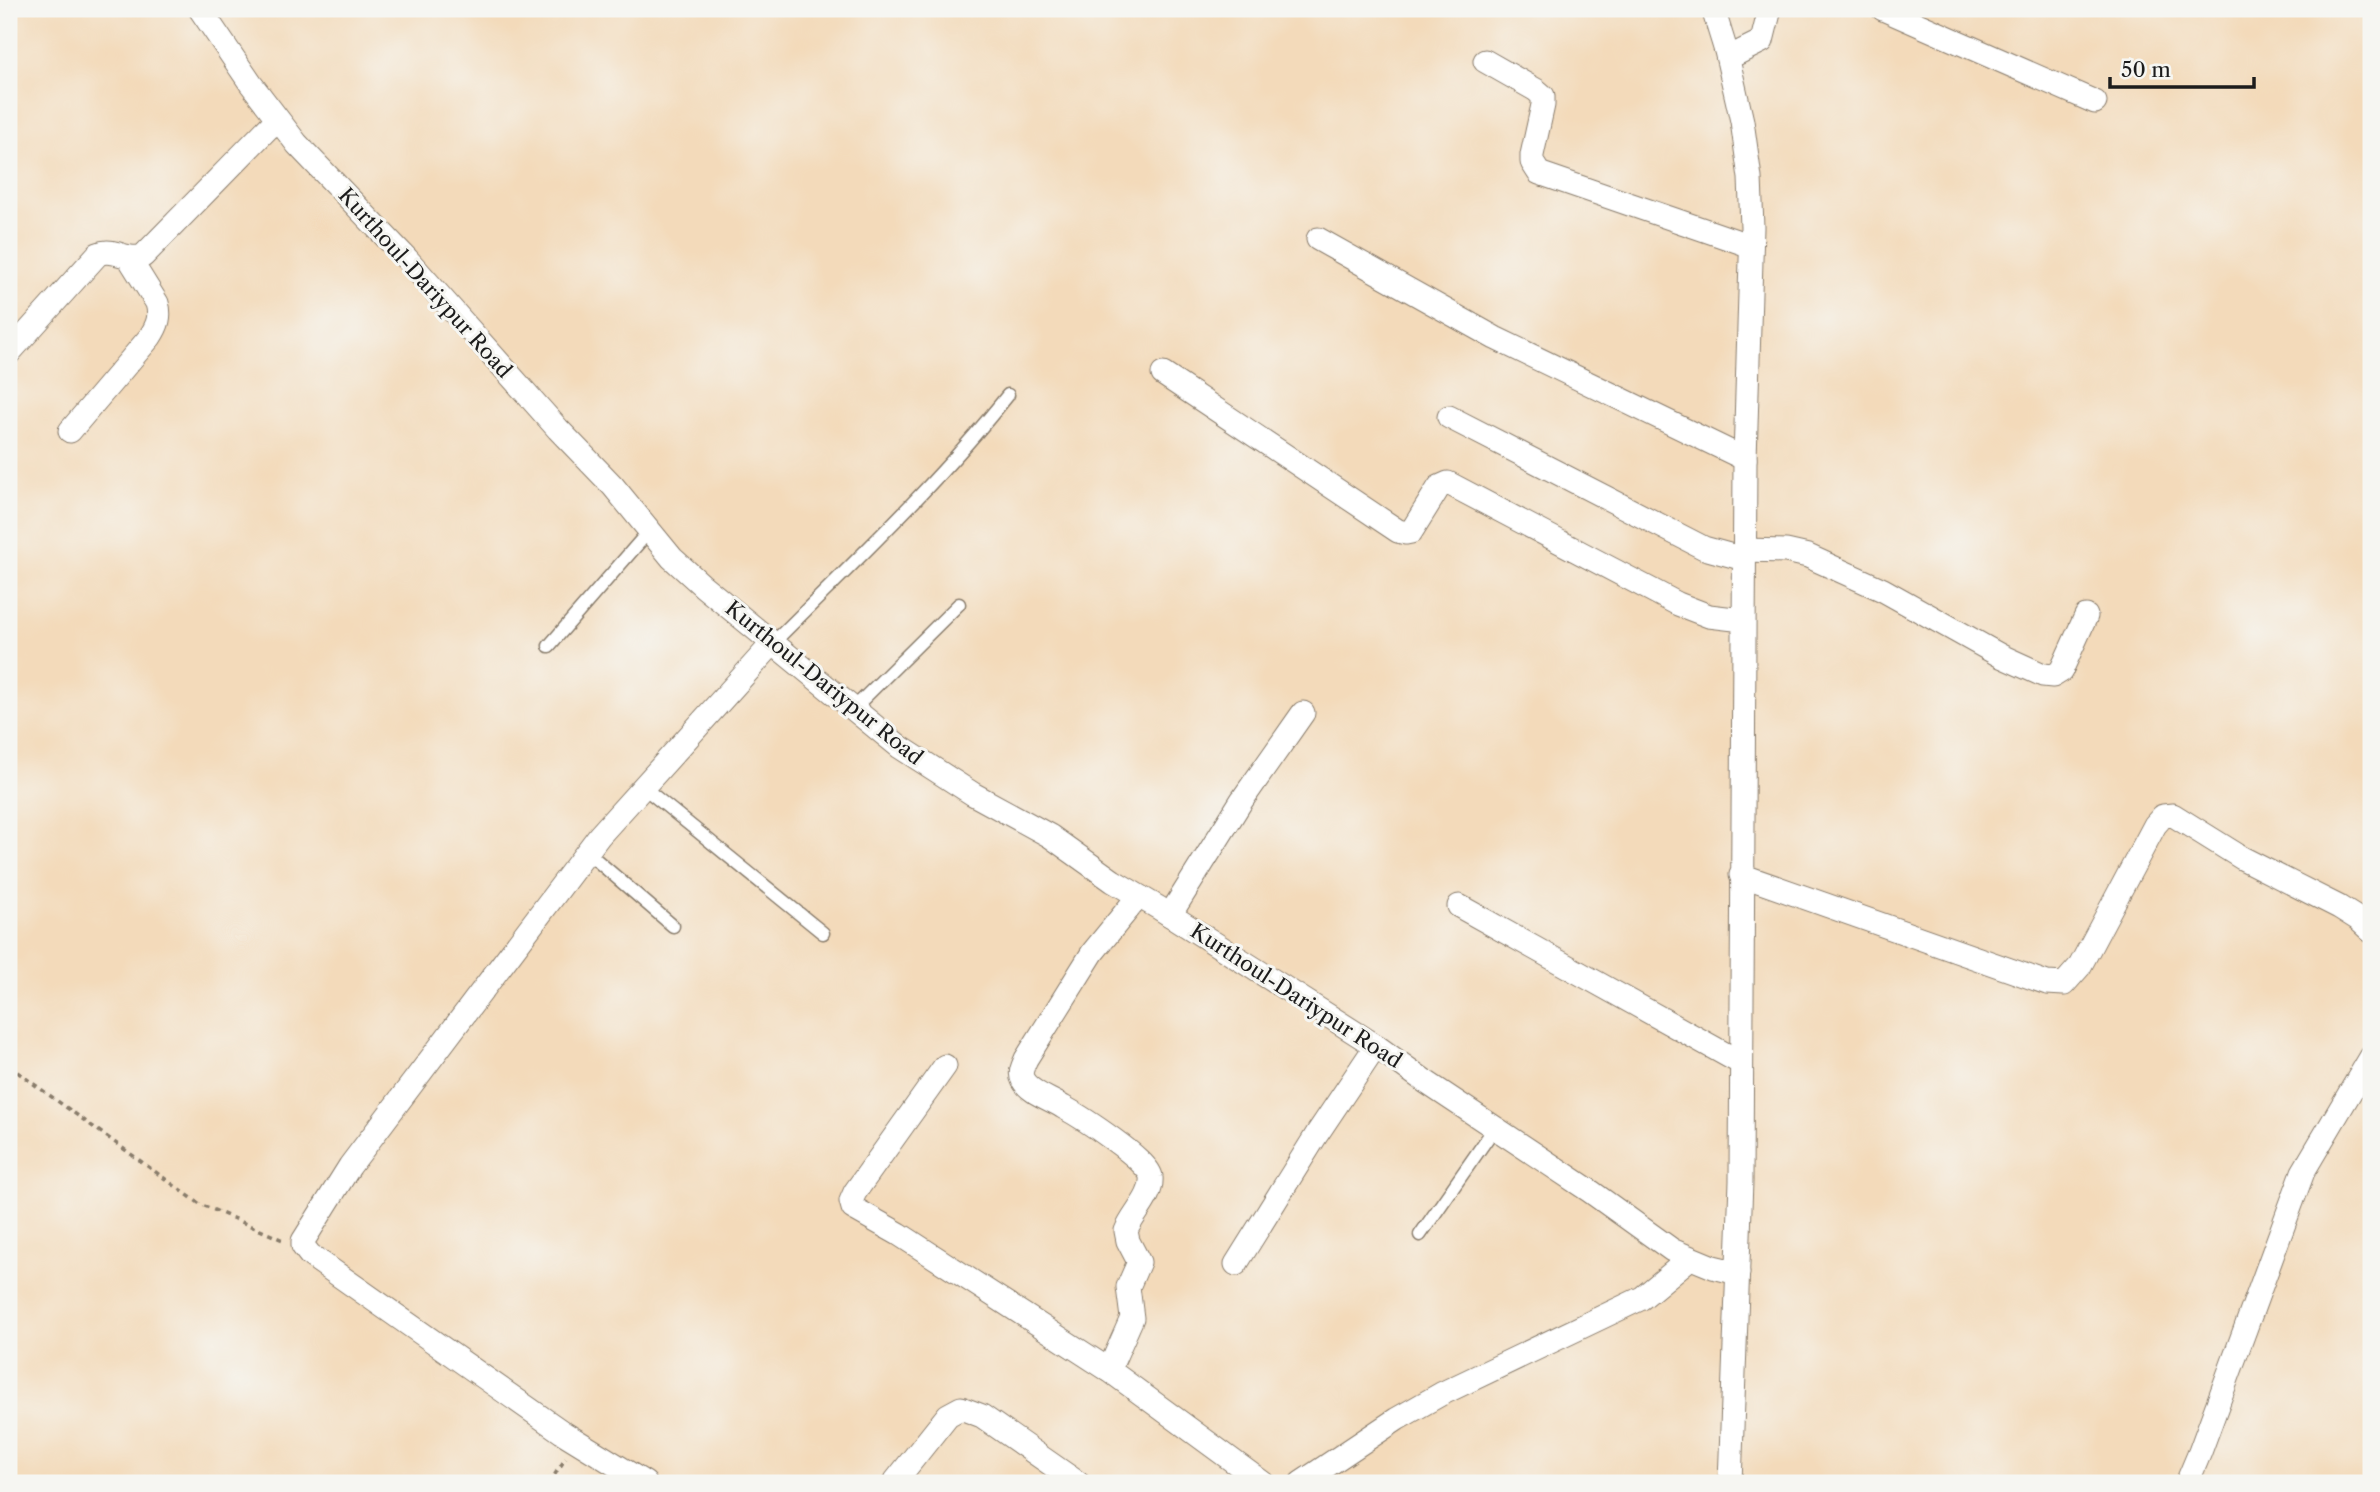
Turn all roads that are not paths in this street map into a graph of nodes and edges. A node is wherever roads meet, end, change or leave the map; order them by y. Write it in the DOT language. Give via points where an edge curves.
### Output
graph roads {
  1 [pos="200,9"];
  2 [pos="1713,9"];
  3 [pos="1770,9"];
  4 [pos="1883,9"];
  5 [pos="1728,58"];
  6 [pos="1485,61"];
  7 [pos="2095,102"];
  8 [pos="277,119"];
  9 [pos="1318,239"];
  10 [pos="1751,246"];
  11 [pos="129,258"];
  12 [pos="9,353"];
  13 [pos="1163,374"];
  14 [pos="1008,395"];
  15 [pos="1449,417"];
  16 [pos="70,431"];
  17 [pos="1745,459"];
  18 [pos="650,530"];
  19 [pos="1744,555"];
  20 [pos="959,604"];
  21 [pos="2086,616"];
  22 [pos="1743,620"];
  23 [pos="774,642"];
  24 [pos="549,646"];
  25 [pos="853,709"];
  26 [pos="1303,713"];
  27 [pos="642,786"];
  28 [pos="587,852"];
  29 [pos="1741,875"];
  30 [pos="1138,897"];
  31 [pos="1459,906"];
  32 [pos="1170,915"];
  33 [pos="673,926"];
  34 [pos="2370,927"];
  35 [pos="823,933"];
  36 [pos="1376,1046"];
  37 [pos="2371,1057"];
  38 [pos="1741,1063"];
  39 [pos="945,1066"];
  40 [pos="1496,1126"];
  41 [pos="1420,1235"];
  42 [pos="1689,1259"];
  43 [pos="1236,1265"];
  44 [pos="1738,1273"];
  45 [pos="1109,1370"];
  46 [pos="645,1483"];
  47 [pos="894,1483"];
  48 [pos="1077,1483"];
  49 [pos="1263,1483"];
  50 [pos="1303,1483"];
  51 [pos="1730,1483"];
  52 [pos="2187,1483"];
  1 -- 8 [label="street, Kurthoul-Dariypur Road"];
  2 -- 5 [label="street"];
  3 -- 5 [label="street" via="1762,41"];
  4 -- 7 [label="street"];
  5 -- 10 [label="street" via="1748,166"];
  6 -- 10 [label="street" via="1543,96 1532,155 1539,173"];
  8 -- 11 [label="street" via="151,249"];
  8 -- 18 [label="street, Kurthoul-Dariypur Road"];
  9 -- 17 [label="street" via="1495,338"];
  10 -- 17 [label="street"];
  11 -- 12 [label="street" via="111,252 98,254"];
  11 -- 16 [label="street" via="157,303 159,320 150,337"];
  13 -- 22 [label="street" via="1398,531 1411,531 1439,487 1448,483 1678,604 1709,616"];
  14 -- 23 [label="lane" via="925,491"];
  15 -- 19 [label="street" via="1704,548"];
  17 -- 19 [label="street"];
  18 -- 23 [label="street, Kurthoul-Dariypur Road" via="703,586"];
  18 -- 24 [label="lane"];
  19 -- 21 [label="street" via="1796,552 1823,562 2048,676 2061,671"];
  19 -- 22 [label="street"];
  20 -- 25 [label="lane"];
  22 -- 29 [label="street"];
  23 -- 25 [label="street, Kurthoul-Dariypur Road"];
  23 -- 27 [label="street"];
  25 -- 30 [label="street, Kurthoul-Dariypur Road" via="926,765 1050,836"];
  26 -- 32 [label="street"];
  27 -- 28 [label="street"];
  27 -- 35 [label="lane"];
  28 -- 33 [label="lane"];
  28 -- 46 [label="street" via="350,1166 303,1246 576,1441"];
  29 -- 34 [label="street" via="2047,983 2064,984 2080,966 2155,825 2168,815"];
  29 -- 38 [label="street"];
  30 -- 32 [label="street, Kurthoul-Dariypur Road"];
  30 -- 45 [label="street" via="1093,952 1047,1023 1021,1074 1034,1091 1069,1110 1151,1172 1147,1196 1126,1231 1139,1262 1128,1287 1132,1318"];
  31 -- 38 [label="street"];
  32 -- 36 [label="street, Kurthoul-Dariypur Road"];
  36 -- 40 [label="street, Kurthoul-Dariypur Road"];
  36 -- 43 [label="street"];
  37 -- 52 [label="street" via="2303,1172"];
  38 -- 44 [label="street"];
  39 -- 45 [label="street" via="855,1192 852,1205"];
  40 -- 41 [label="lane"];
  40 -- 42 [label="street, Kurthoul-Dariypur Road"];
  42 -- 44 [label="street, Kurthoul-Dariypur Road"];
  42 -- 50 [label="street" via="1642,1298 1441,1394"];
  44 -- 51 [label="street"];
  45 -- 49 [label="street"];
  47 -- 48 [label="street" via="948,1415 961,1408 982,1416"];
}
